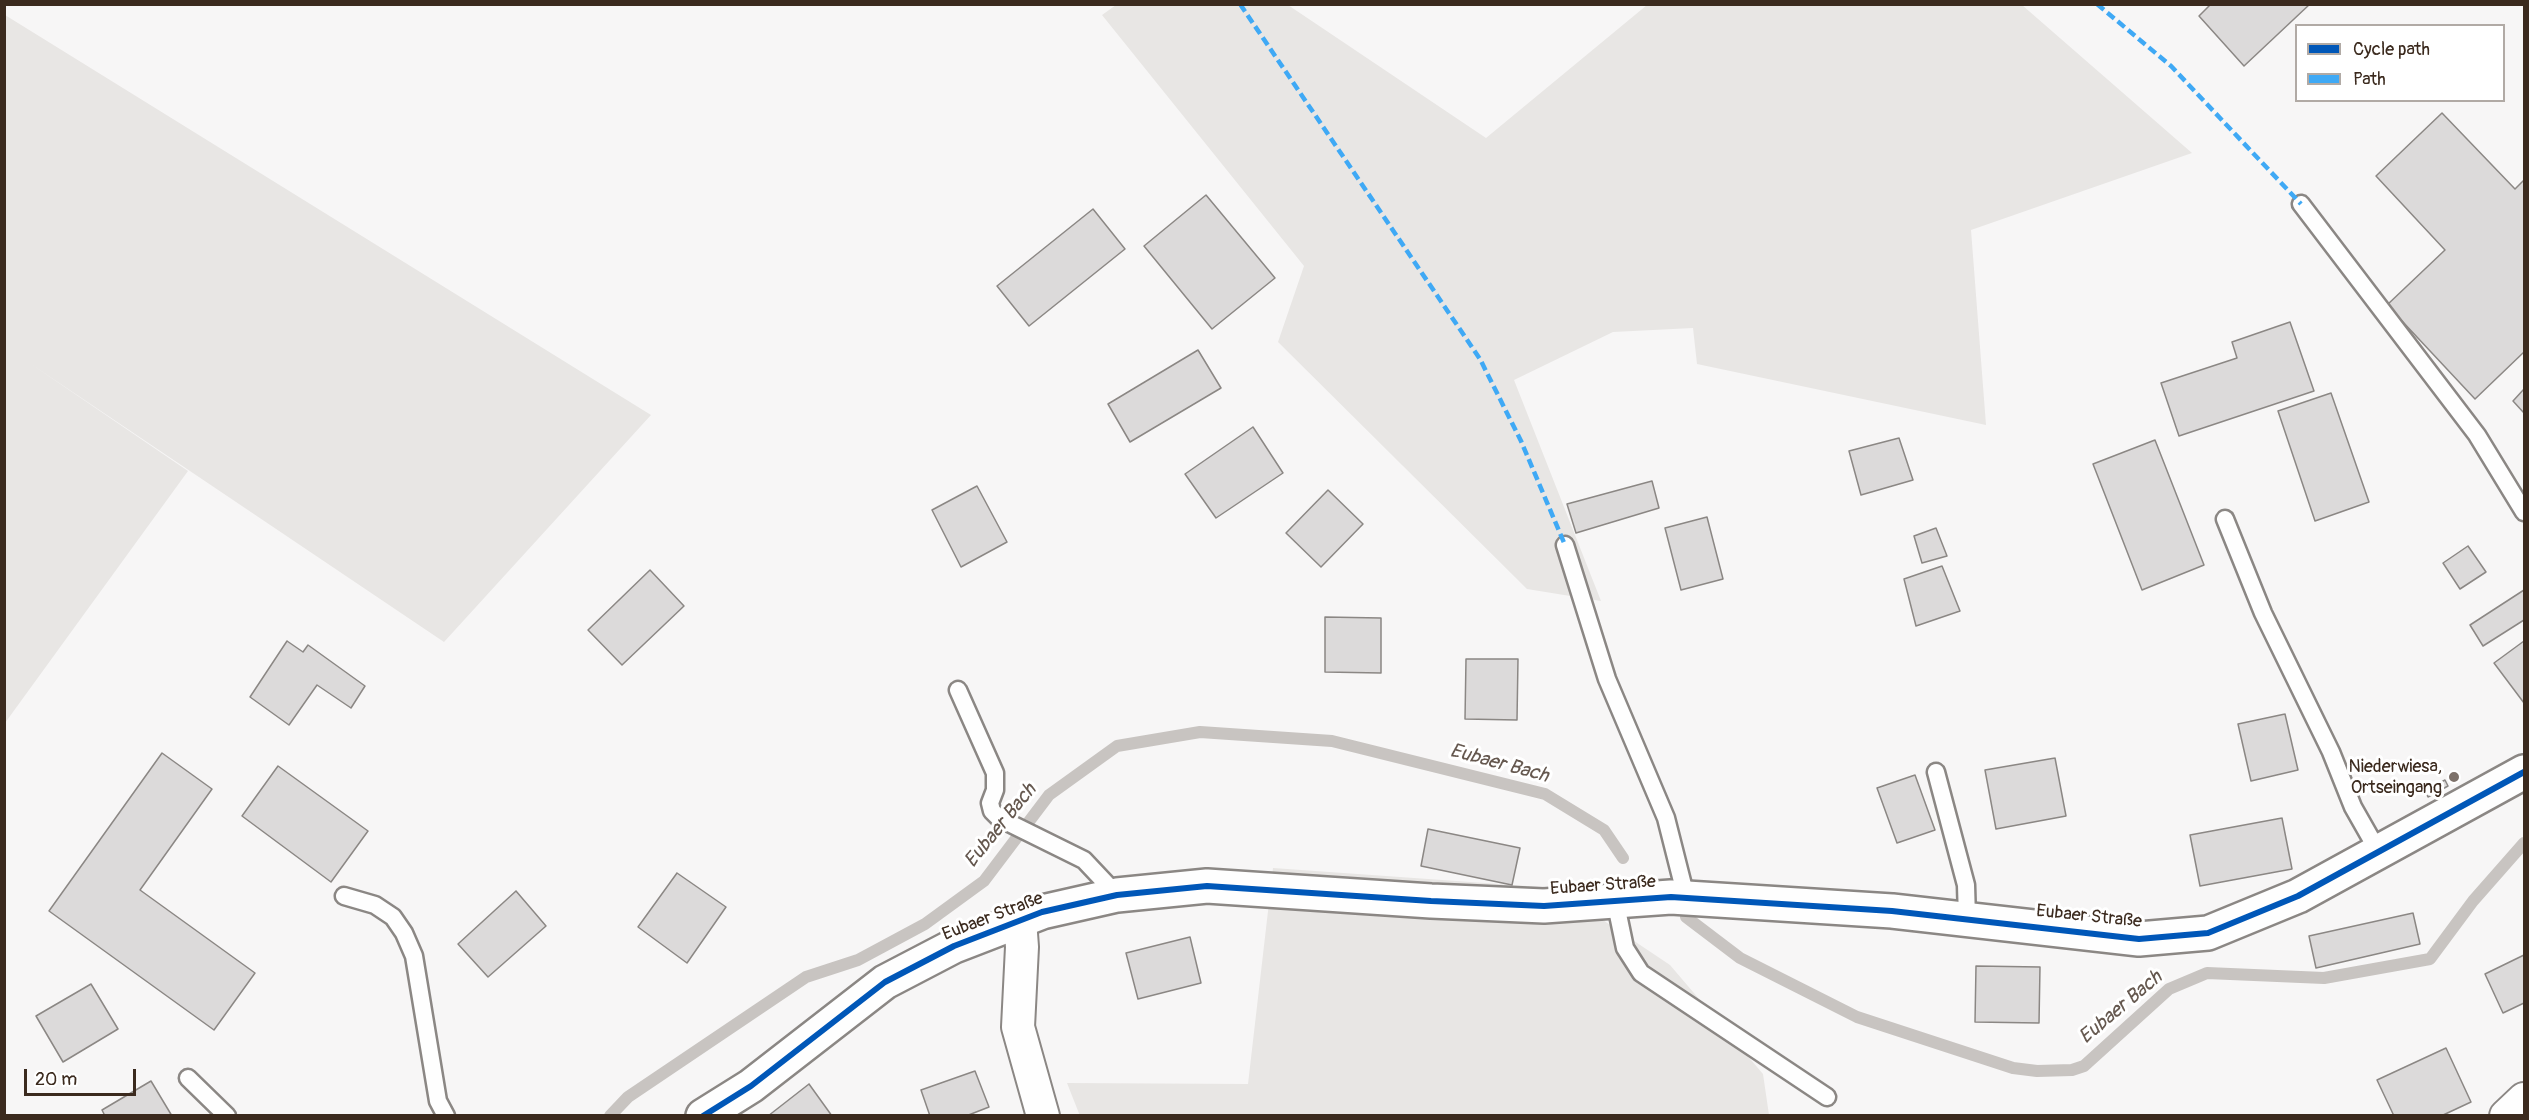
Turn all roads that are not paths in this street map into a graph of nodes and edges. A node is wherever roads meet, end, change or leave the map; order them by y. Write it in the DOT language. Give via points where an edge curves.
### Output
graph roads {
  1 [pos="2301,204"];
  2 [pos="2524,512"];
  3 [pos="2225,519"];
  4 [pos="1565,545"];
  5 [pos="958,690"];
  6 [pos="1936,772"];
  7 [pos="2524,772"];
  8 [pos="2378,852"];
  9 [pos="1117,895"];
  10 [pos="344,896"];
  11 [pos="1686,897"];
  12 [pos="1616,900"];
  13 [pos="1967,919"];
  14 [pos="1020,920"];
  15 [pos="188,1078"];
  16 [pos="1827,1097"];
  17 [pos="2524,1099"];
  18 [pos="227,1116"];
  19 [pos="446,1116"];
  20 [pos="703,1116"];
  21 [pos="1043,1116"];
  22 [pos="2506,1116"];
  1 -- 2 [label="lane" via="2477,435"];
  3 -- 8 [label="lane" via="2263,613 2331,752 2353,807"];
  4 -- 11 [label="lane" via="1607,680 1665,818"];
  5 -- 9 [label="lane" via="995,773 992,811 999,819 1084,860"];
  6 -- 13 [label="lane" via="1966,885"];
  7 -- 8 [label="street, Eubaer Straße"];
  8 -- 13 [label="street, Eubaer Straße" via="2298,896 2208,933 2139,939"];
  9 -- 12 [label="street, Eubaer Straße" via="1207,886 1544,906"];
  9 -- 14 [label="street, Eubaer Straße"];
  10 -- 19 [label="lane" via="375,905 393,917 404,933 414,956 438,1101"];
  11 -- 12 [label="street, Eubaer Straße"];
  11 -- 13 [label="street, Eubaer Straße"];
  12 -- 16 [label="lane" via="1625,948 1641,973"];
  14 -- 20 [label="street, Eubaer Straße" via="954,946 885,982 751,1086"];
  14 -- 21 [label="street, Eubaer Straße" via="1018,1027"];
  15 -- 18 [label="lane"];
  17 -- 22 [label="street"];
}
